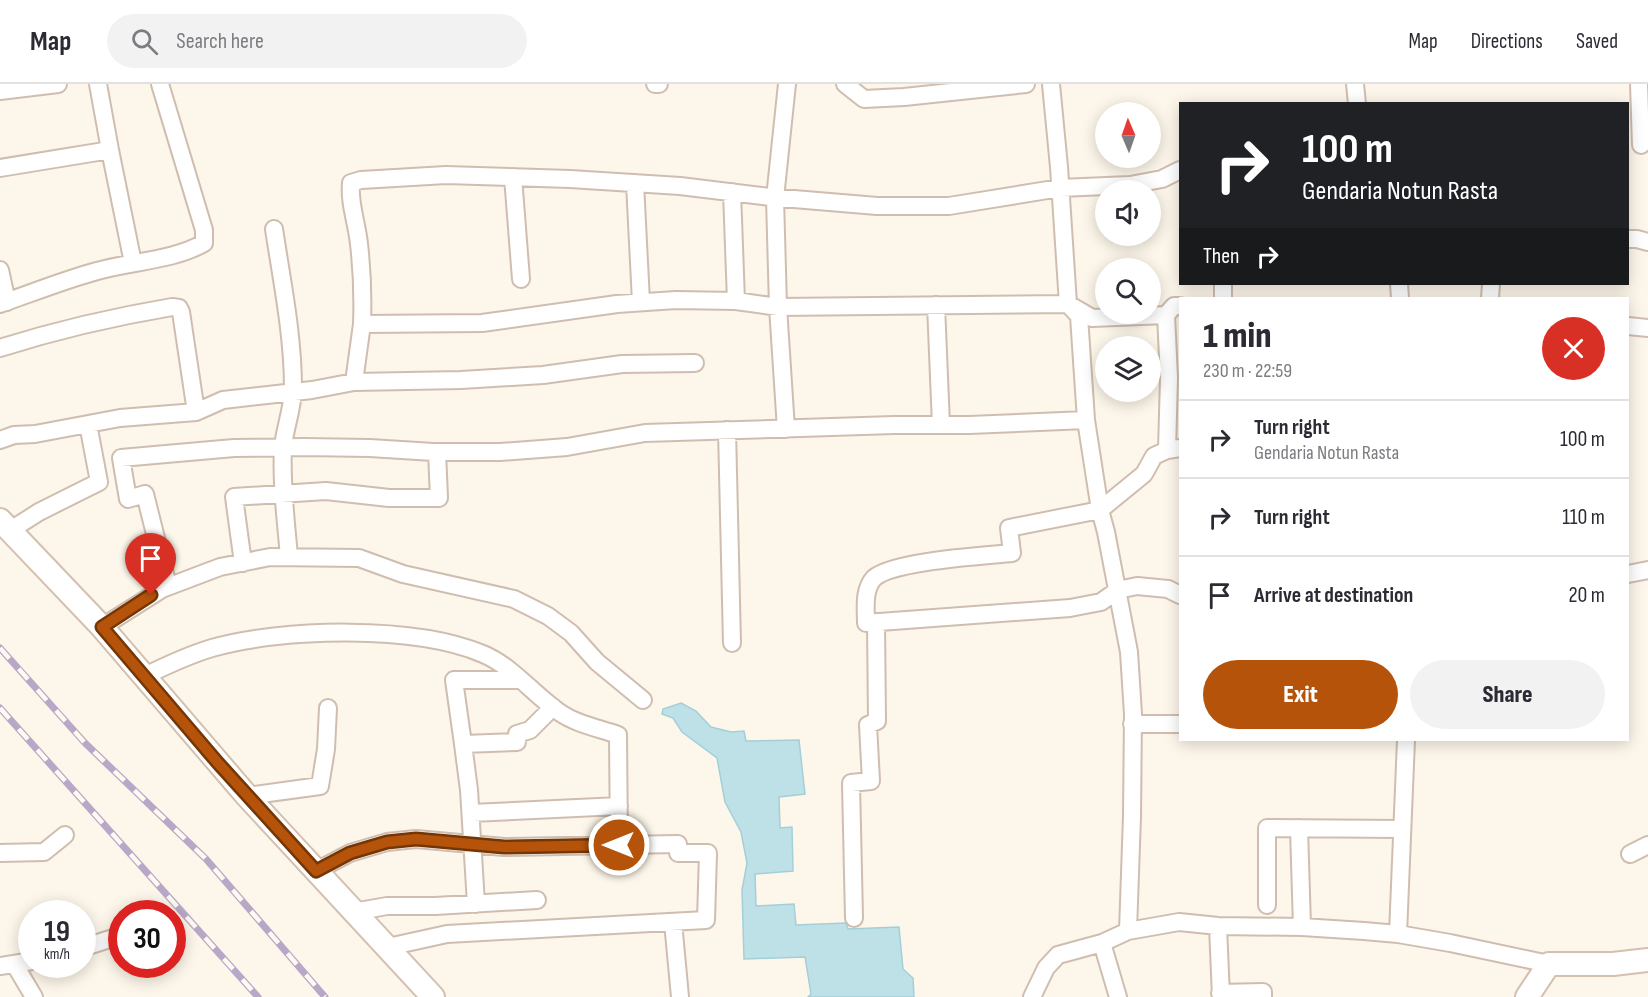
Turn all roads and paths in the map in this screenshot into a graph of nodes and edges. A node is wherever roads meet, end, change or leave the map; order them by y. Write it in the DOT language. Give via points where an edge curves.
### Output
graph roads {
  1 [pos="58,84"];
  2 [pos="99,84"];
  3 [pos="160,84"];
  4 [pos="787,84"];
  5 [pos="845,84"];
  6 [pos="1026,84"];
  7 [pos="1051,84"];
  8 [pos="1355,84"];
  9 [pos="1639,84"];
  10 [pos="0,91"];
  11 [pos="864,91"];
  12 [pos="1357,102"];
  13 [pos="1639,145"];
  14 [pos="110,150"];
  15 [pos="0,168"];
  16 [pos="1179,170"];
  17 [pos="513,177"];
  18 [pos="635,183"];
  19 [pos="1060,188"];
  20 [pos="732,192"];
  21 [pos="775,198"];
  22 [pos="274,229"];
  23 [pos="1629,239"];
  24 [pos="1648,242"];
  25 [pos="133,263"];
  26 [pos="0,270"];
  27 [pos="521,279"];
  28 [pos="736,301"];
  29 [pos="641,302"];
  30 [pos="4,303"];
  31 [pos="1068,304"];
  32 [pos="936,305"];
  33 [pos="778,307"];
  34 [pos="1173,310"];
  35 [pos="362,324"];
  36 [pos="1629,326"];
  37 [pos="1648,328"];
  38 [pos="0,348"];
  39 [pos="695,363"];
  40 [pos="354,382"];
  41 [pos="293,391"];
  42 [pos="196,412"];
  43 [pos="1086,420"];
  44 [pos="88,424"];
  45 [pos="941,425"];
  46 [pos="786,429"];
  47 [pos="728,430"];
  48 [pos="0,440"];
  49 [pos="283,447"];
  50 [pos="1174,449"];
  51 [pos="437,452"];
  52 [pos="284,494"];
  53 [pos="1100,510"];
  54 [pos="5,525"];
  55 [pos="289,557"];
  56 [pos="243,563"];
  57 [pos="1648,570"];
  58 [pos="1629,574"];
  59 [pos="168,586"];
  60 [pos="1118,590"];
  61 [pos="1179,594"];
  62 [pos="876,622"];
  63 [pos="102,627"];
  64 [pos="732,644"];
  65 [pos="145,676"];
  66 [pos="521,680"];
  67 [pos="643,700"];
  68 [pos="553,707"];
  69 [pos="328,708"];
  70 [pos="1132,724"];
  71 [pos="1179,724"];
  72 [pos="1406,741"];
  73 [pos="463,744"];
  74 [pos="247,796"];
  75 [pos="619,806"];
  76 [pos="471,813"];
  77 [pos="1299,828"];
  78 [pos="1402,829"];
  79 [pos="65,835"];
  80 [pos="473,844"];
  81 [pos="619,845"];
  82 [pos="1648,845"];
  83 [pos="0,853"];
  84 [pos="1630,854"];
  85 [pos="316,871"];
  86 [pos="537,900"];
  87 [pos="476,904"];
  88 [pos="1267,905"];
  89 [pos="353,912"];
  90 [pos="854,918"];
  91 [pos="673,922"];
  92 [pos="1218,926"];
  93 [pos="1302,927"];
  94 [pos="1128,931"];
  95 [pos="1398,934"];
  96 [pos="1102,943"];
  97 [pos="388,947"];
  98 [pos="1648,960"];
  99 [pos="16,964"];
  100 [pos="1549,964"];
  101 [pos="1220,995"];
  102 [pos="34,997"];
  103 [pos="433,997"];
  104 [pos="680,997"];
  105 [pos="1032,997"];
  106 [pos="1118,997"];
  107 [pos="1263,997"];
  108 [pos="1527,997"];
  1 -- 10 [label="street"];
  2 -- 14 [label="street"];
  3 -- 25 [label="street" via="204,230 204,243 194,249"];
  4 -- 21 [label="street"];
  5 -- 11 [label="street"];
  6 -- 11 [label="street" via="904,97"];
  7 -- 19 [label="street"];
  8 -- 12 [label="street"];
  9 -- 13 [label="street"];
  14 -- 15 [label="street"];
  14 -- 25 [label="street"];
  16 -- 19 [label="street" via="1162,179 1130,185"];
  17 -- 18 [label="street"];
  17 -- 27 [label="street"];
  17 -- 35 [label="street" via="446,175 351,183 359,242"];
  18 -- 20 [label="street"];
  18 -- 29 [label="street"];
  19 -- 21 [label="street" via="949,206 877,206"];
  19 -- 31 [label="street"];
  20 -- 21 [label="street"];
  20 -- 28 [label="street"];
  21 -- 33 [label="street"];
  22 -- 41 [label="street" via="288,311"];
  23 -- 24 [label="street"];
  25 -- 30 [label="street" via="98,270"];
  26 -- 30 [label="street"];
  28 -- 29 [label="street"];
  28 -- 33 [label="street"];
  29 -- 35 [label="street" via="482,323"];
  31 -- 32 [label="street"];
  31 -- 34 [label="street" via="1092,318"];
  31 -- 43 [label="street" via="1078,316"];
  32 -- 33 [label="street"];
  32 -- 45 [label="street"];
  33 -- 46 [label="street"];
  34 -- 50 [label="street" via="1169,378"];
  35 -- 40 [label="street"];
  36 -- 37 [label="street"];
  38 -- 42 [label="street" via="113,317 179,308"];
  39 -- 40 [label="street" via="622,364 543,375 461,380"];
  40 -- 41 [label="street"];
  41 -- 42 [label="street" via="223,400"];
  41 -- 49 [label="street"];
  42 -- 44 [label="street"];
  43 -- 45 [label="street"];
  43 -- 53 [label="street"];
  44 -- 48 [label="street"];
  44 -- 54 [label="street" via="99,482"];
  45 -- 46 [label="street"];
  46 -- 47 [label="street"];
  47 -- 51 [label="street" via="645,433 500,452"];
  47 -- 64 [label="street"];
  49 -- 51 [label="street"];
  49 -- 52 [label="street"];
  49 -- 59 [label="street" via="121,458 128,499 145,494"];
  50 -- 53 [label="street" via="1154,456 1144,474"];
  51 -- 52 [label="street" via="439,498 389,498 326,491"];
  52 -- 55 [label="street"];
  52 -- 56 [label="street" via="234,497"];
  53 -- 60 [label="street"];
  53 -- 62 [label="street" via="1009,528 1012,553 887,570 873,579 865,598 866,623"];
  54 -- 63 [label="main road"];
  55 -- 56 [label="street"];
  55 -- 67 [label="street" via="359,558 403,574 514,599 571,633 597,662"];
  56 -- 59 [label="street"];
  57 -- 58 [label="street"];
  59 -- 63 [label="street"];
  60 -- 61 [label="street" via="1137,586 1168,589"];
  60 -- 62 [label="street" via="1101,602 1070,608"];
  60 -- 70 [label="street" via="1129,652"];
  62 -- 90 [label="street" via="877,721 868,724 871,781 851,783"];
  63 -- 65 [label="main road"];
  65 -- 66 [label="street" via="213,648 286,635 324,633 405,636 448,643 484,654"];
  65 -- 74 [label="main road"];
  66 -- 68 [label="street"];
  66 -- 73 [label="street" via="454,680"];
  68 -- 73 [label="street" via="530,730 517,734 518,742"];
  68 -- 75 [label="street" via="574,721 618,735"];
  69 -- 74 [label="street" via="321,786"];
  70 -- 71 [label="street"];
  70 -- 94 [label="street"];
  72 -- 78 [label="street"];
  73 -- 76 [label="street"];
  74 -- 85 [label="main road"];
  75 -- 76 [label="street"];
  75 -- 81 [label="street"];
  76 -- 80 [label="street"];
  77 -- 78 [label="street"];
  77 -- 88 [label="street" via="1267,828"];
  77 -- 93 [label="street"];
  78 -- 95 [label="street"];
  79 -- 83 [label="street" via="44,852"];
  80 -- 81 [label="street"];
  80 -- 85 [label="street" via="416,839 387,842 350,853"];
  80 -- 87 [label="street"];
  81 -- 91 [label="street" via="678,844 678,853 708,852 706,920"];
  82 -- 84 [label="street"];
  85 -- 89 [label="main road"];
  86 -- 87 [label="street"];
  87 -- 89 [label="street" via="387,906"];
  89 -- 97 [label="main road"];
  91 -- 97 [label="street" via="447,934"];
  91 -- 104 [label="street"];
  92 -- 93 [label="street"];
  92 -- 94 [label="street" via="1179,922"];
  92 -- 101 [label="street"];
  93 -- 95 [label="street"];
  94 -- 96 [label="street"];
  95 -- 100 [label="street"];
  96 -- 105 [label="street" via="1058,955 1046,968"];
  96 -- 106 [label="street"];
  97 -- 103 [label="main road"];
  98 -- 100 [label="main road"];
  99 -- 102 [label="street"];
  100 -- 108 [label="main road"];
  101 -- 107 [label="street" via="1263,992"];
}
